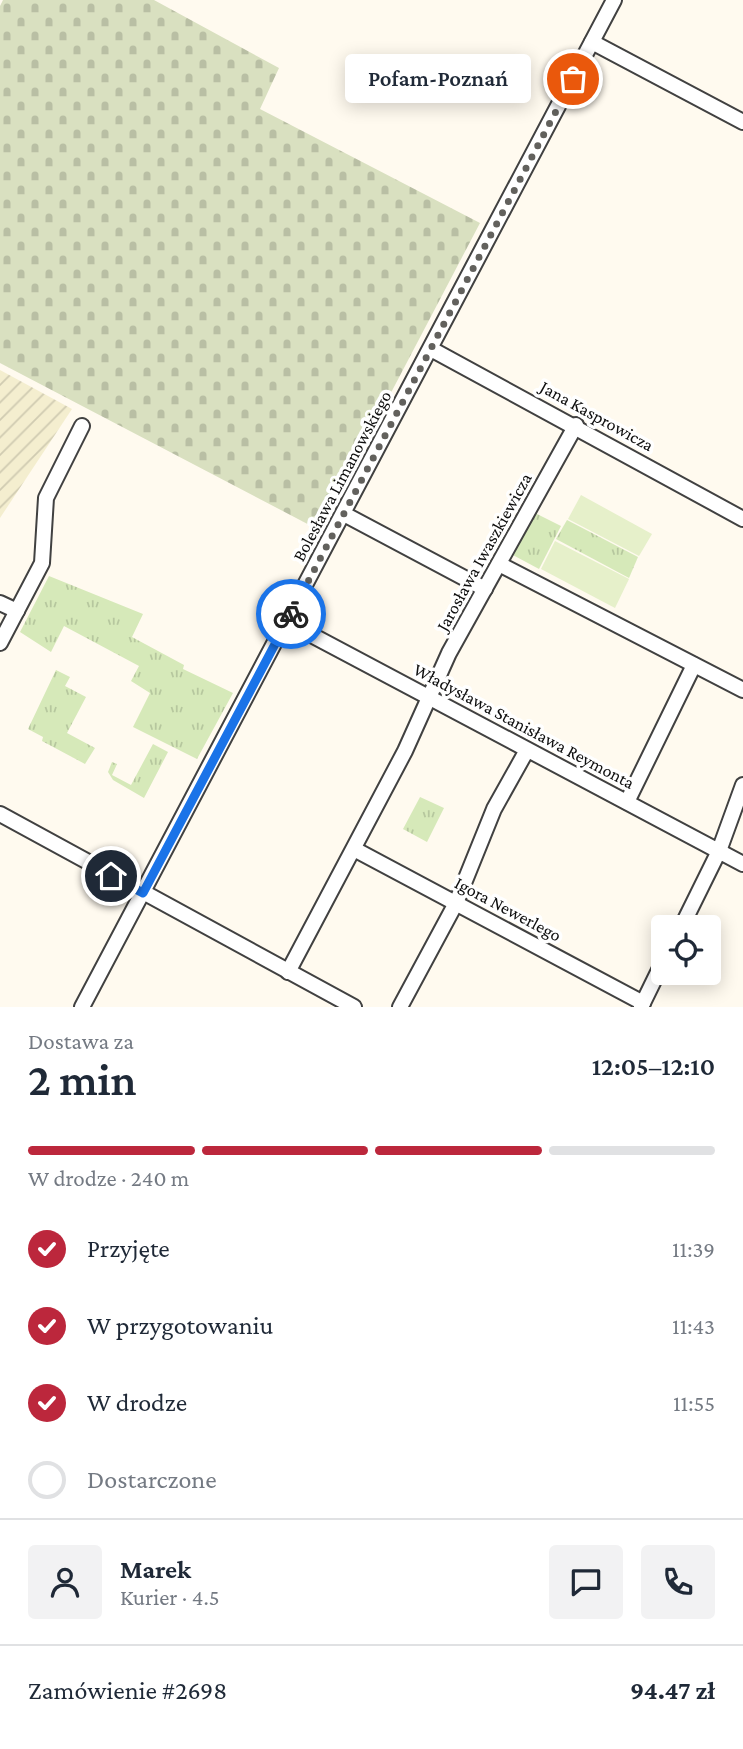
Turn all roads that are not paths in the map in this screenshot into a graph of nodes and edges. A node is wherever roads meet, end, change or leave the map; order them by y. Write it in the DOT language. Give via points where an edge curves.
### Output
graph roads {
  1 [pos="614,0"];
  2 [pos="592,42"];
  3 [pos="743,122"];
  4 [pos="431,349"];
  5 [pos="576,425"];
  6 [pos="82,426"];
  7 [pos="344,514"];
  8 [pos="743,519"];
  9 [pos="499,564"];
  10 [pos="485,589"];
  11 [pos="0,603"];
  12 [pos="17,611"];
  13 [pos="287,622"];
  14 [pos="0,643"];
  15 [pos="694,665"];
  16 [pos="743,690"];
  17 [pos="430,699"];
  18 [pos="527,750"];
  19 [pos="743,785"];
  20 [pos="627,802"];
  21 [pos="0,814"];
  22 [pos="354,849"];
  23 [pos="719,851"];
  24 [pos="743,864"];
  25 [pos="143,893"];
  26 [pos="456,902"];
  27 [pos="687,915"];
  28 [pos="288,972"];
  29 [pos="652,985"];
  30 [pos="642,1005"];
  31 [pos="82,1007"];
  32 [pos="354,1007"];
  33 [pos="400,1007"];
  1 -- 2 [label="street, Bolesława Limanowskiego"];
  2 -- 3 [label="street"];
  2 -- 4 [label="street, Bolesława Limanowskiego"];
  4 -- 5 [label="street, Jana Kasprowicza"];
  4 -- 7 [label="street, Bolesława Limanowskiego"];
  5 -- 8 [label="street, Jana Kasprowicza"];
  5 -- 9 [label="street, Jarosława Iwaszkiewicza"];
  6 -- 12 [label="street" via="46,498 42,563"];
  7 -- 10 [label="street"];
  7 -- 13 [label="street, Bolesława Limanowskiego"];
  9 -- 10 [label="street, Jarosława Iwaszkiewicza"];
  9 -- 15 [label="street"];
  10 -- 17 [label="street, Jarosława Iwaszkiewicza" via="449,653"];
  11 -- 12 [label="street"];
  12 -- 14 [label="street"];
  13 -- 17 [label="street, Władysława Stanisława Reymonta"];
  13 -- 25 [label="street, Bolesława Limanowskiego"];
  15 -- 16 [label="street"];
  15 -- 20 [label="street"];
  17 -- 18 [label="street, Władysława Stanisława Reymonta"];
  17 -- 22 [label="street, Jarosława Iwaszkiewicza"];
  18 -- 20 [label="street, Władysława Stanisława Reymonta"];
  18 -- 26 [label="street" via="494,809"];
  19 -- 23 [label="street"];
  20 -- 23 [label="street, Władysława Stanisława Reymonta"];
  21 -- 25 [label="street"];
  22 -- 26 [label="street, Igora Newerlego"];
  22 -- 28 [label="street, Jarosława Iwaszkiewicza"];
  23 -- 24 [label="street, Władysława Stanisława Reymonta"];
  23 -- 27 [label="street"];
  25 -- 28 [label="street"];
  25 -- 31 [label="street, Bolesława Limanowskiego"];
  26 -- 30 [label="street, Igora Newerlego"];
  26 -- 33 [label="street"];
  28 -- 32 [label="street"];
  29 -- 30 [label="street"];
}
